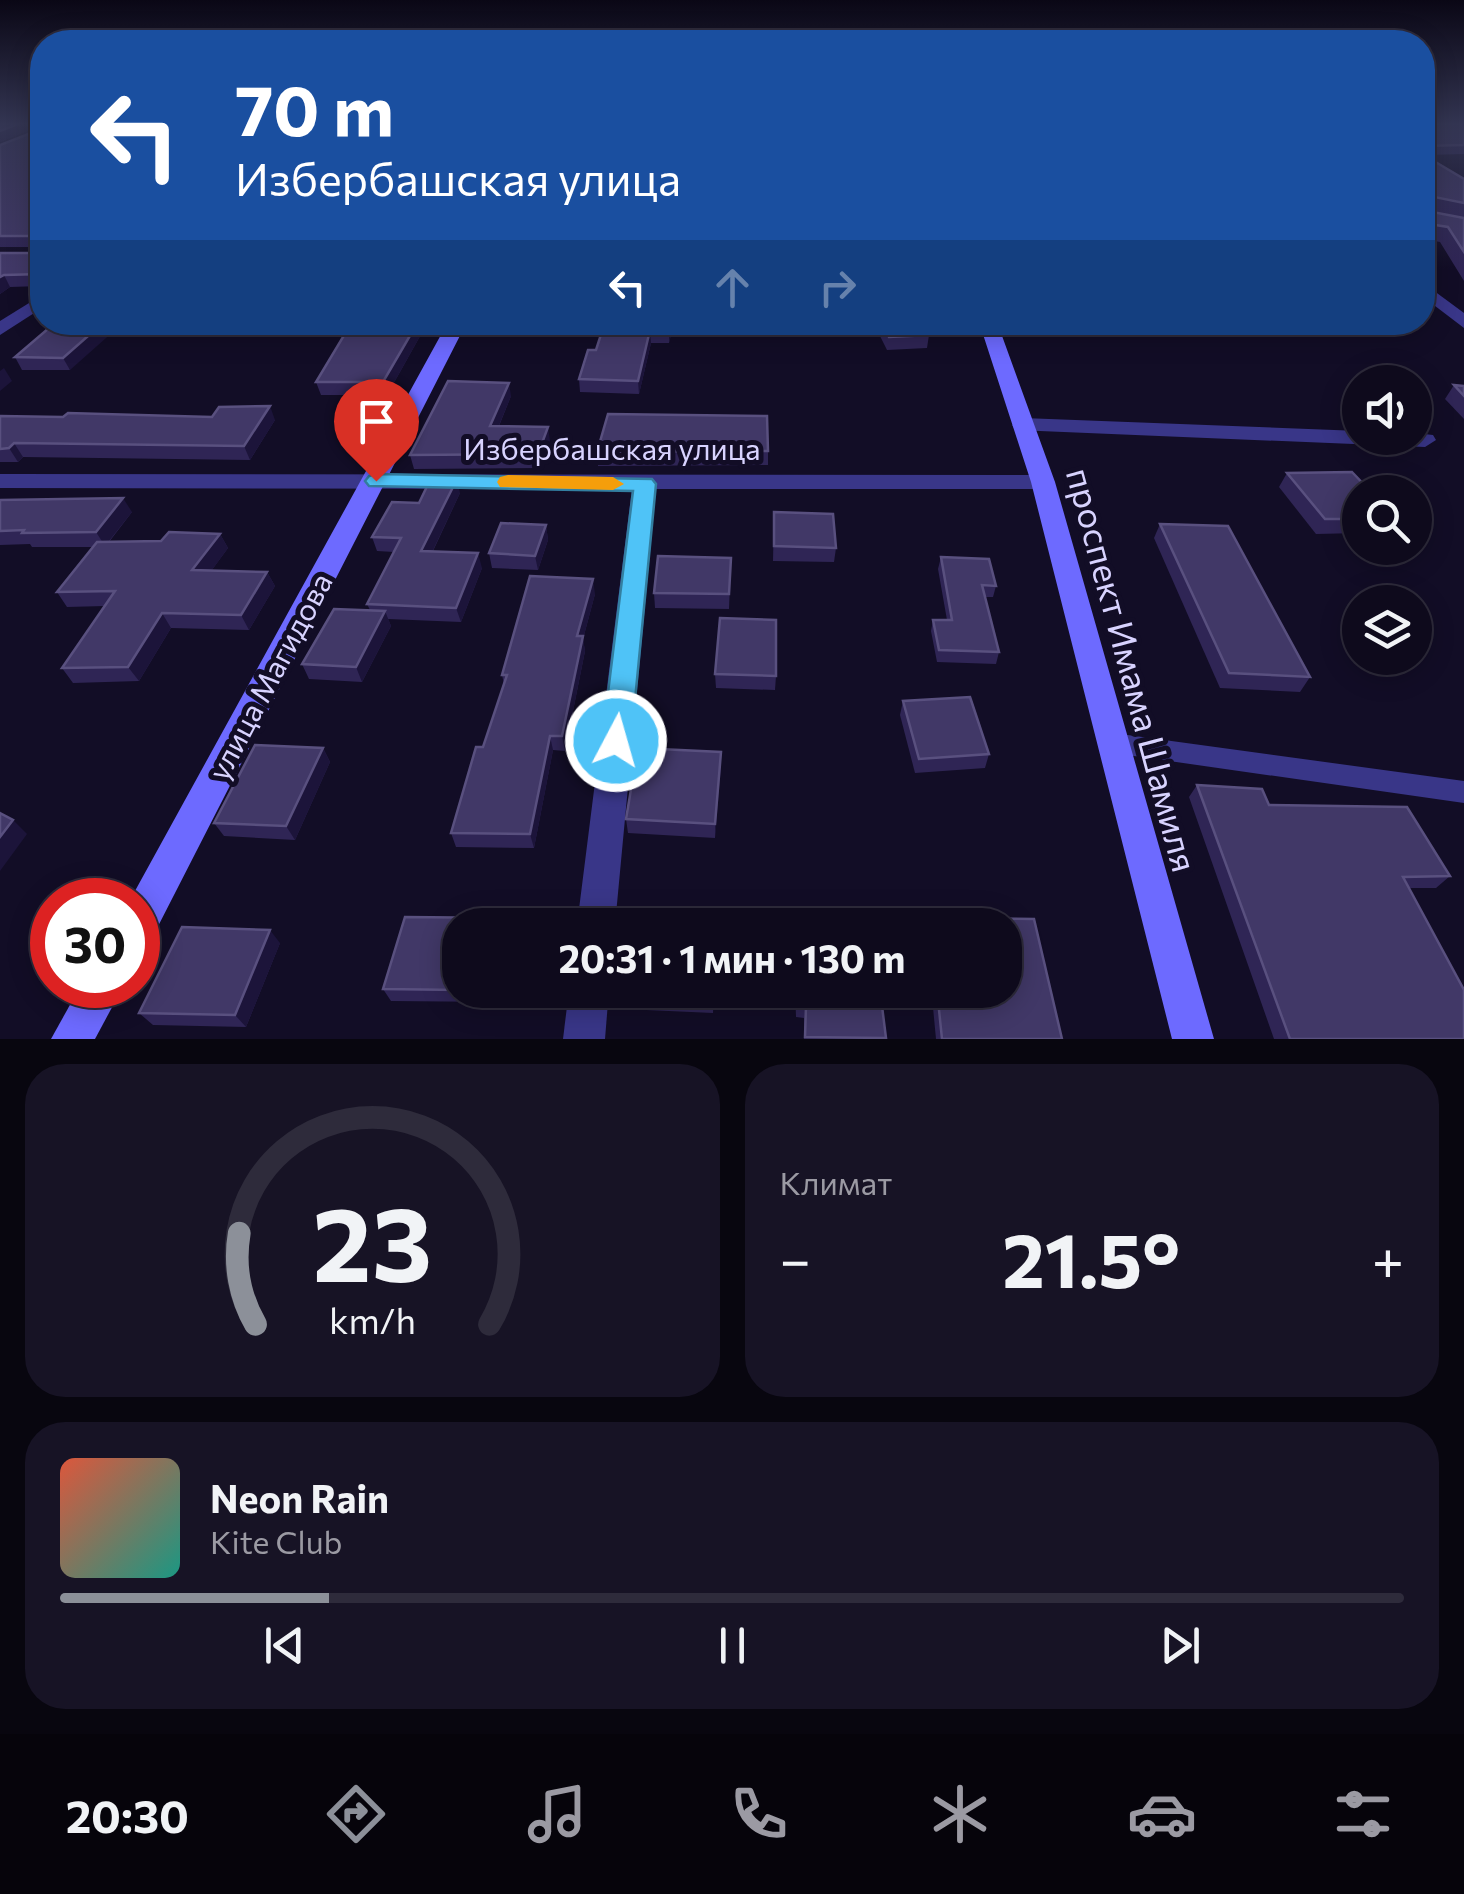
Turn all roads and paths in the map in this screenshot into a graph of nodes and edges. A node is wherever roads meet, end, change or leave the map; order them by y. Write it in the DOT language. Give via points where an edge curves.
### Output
graph roads {
  1 [pos="1435,298"];
  2 [pos="30,308"];
  3 [pos="1464,322"];
  4 [pos="0,329"];
  5 [pos="451,335"];
  6 [pos="992,335"];
  7 [pos="1023,425"];
  8 [pos="1342,437"];
  9 [pos="0,481"];
  10 [pos="376,481"];
  11 [pos="1043,482"];
  12 [pos="645,484"];
  13 [pos="1113,743"];
  14 [pos="1464,792"];
  15 [pos="160,883"];
  16 [pos="598,908"];
  17 [pos="90,1008"];
  18 [pos="587,1008"];
  19 [pos="72,1039"];
  20 [pos="584,1039"];
  21 [pos="1193,1039"];
  1 -- 3 [label="street"];
  2 -- 4 [label="street"];
  5 -- 10 [label="main road, улица Магидова"];
  6 -- 7 [label="main road, проспект Имама Шамиля"];
  7 -- 8 [label="street"];
  7 -- 11 [label="main road, проспект Имама Шамиля"];
  9 -- 10 [label="street, Избербашская улица"];
  10 -- 12 [label="street, Избербашская улица"];
  10 -- 15 [label="main road, улица Магидова"];
  11 -- 12 [label="street, Избербашская улица"];
  11 -- 13 [label="main road, проспект Имама Шамиля"];
  12 -- 16 [label="street"];
  13 -- 14 [label="lane"];
  13 -- 21 [label="main road, проспект Имама Шамиля"];
  17 -- 19 [label="main road"];
  18 -- 20 [label="street"];
}
